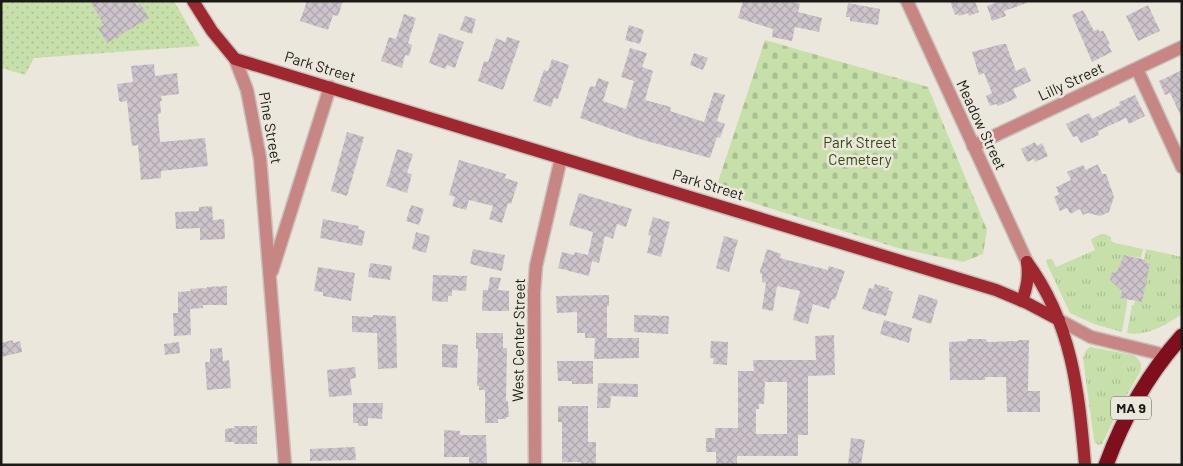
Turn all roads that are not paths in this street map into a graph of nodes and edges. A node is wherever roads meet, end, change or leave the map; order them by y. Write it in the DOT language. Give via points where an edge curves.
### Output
graph roads {
  1 [pos="192,1"];
  2 [pos="907,1"];
  3 [pos="1182,47"];
  4 [pos="235,59"];
  5 [pos="1136,69"];
  6 [pos="330,87"];
  7 [pos="973,146"];
  8 [pos="561,158"];
  9 [pos="1182,167"];
  10 [pos="1027,262"];
  11 [pos="270,277"];
  12 [pos="1022,301"];
  13 [pos="1059,320"];
  14 [pos="1182,336"];
  15 [pos="1165,355"];
  16 [pos="285,465"];
  17 [pos="535,465"];
  18 [pos="1085,465"];
  19 [pos="1106,465"];
  1 -- 4 [label="main road, Pine Street"];
  2 -- 7 [label="street, Meadow Street"];
  3 -- 5 [label="street, Lilly Street"];
  4 -- 6 [label="main road, Park Street"];
  4 -- 11 [label="street, Pine Street" via="246,90 260,158"];
  5 -- 7 [label="street, Lilly Street"];
  5 -- 9 [label="street"];
  6 -- 8 [label="main road, Park Street"];
  6 -- 11 [label="street, Pine Street"];
  7 -- 10 [label="street, Meadow Street"];
  8 -- 12 [label="main road, Park Street" via="996,290"];
  8 -- 17 [label="street, West Center Street" via="536,266"];
  10 -- 12 [label="main road" via="1029,277"];
  10 -- 13 [label="main road"];
  11 -- 16 [label="street, Pine Street"];
  12 -- 13 [label="main road, Park Street"];
  13 -- 15 [label="street, Park Street" via="1091,337"];
  13 -- 18 [label="main road" via="1073,363"];
  14 -- 15 [label="highway, MA 9"];
  15 -- 19 [label="highway, MA 9" via="1119,430"];
}
